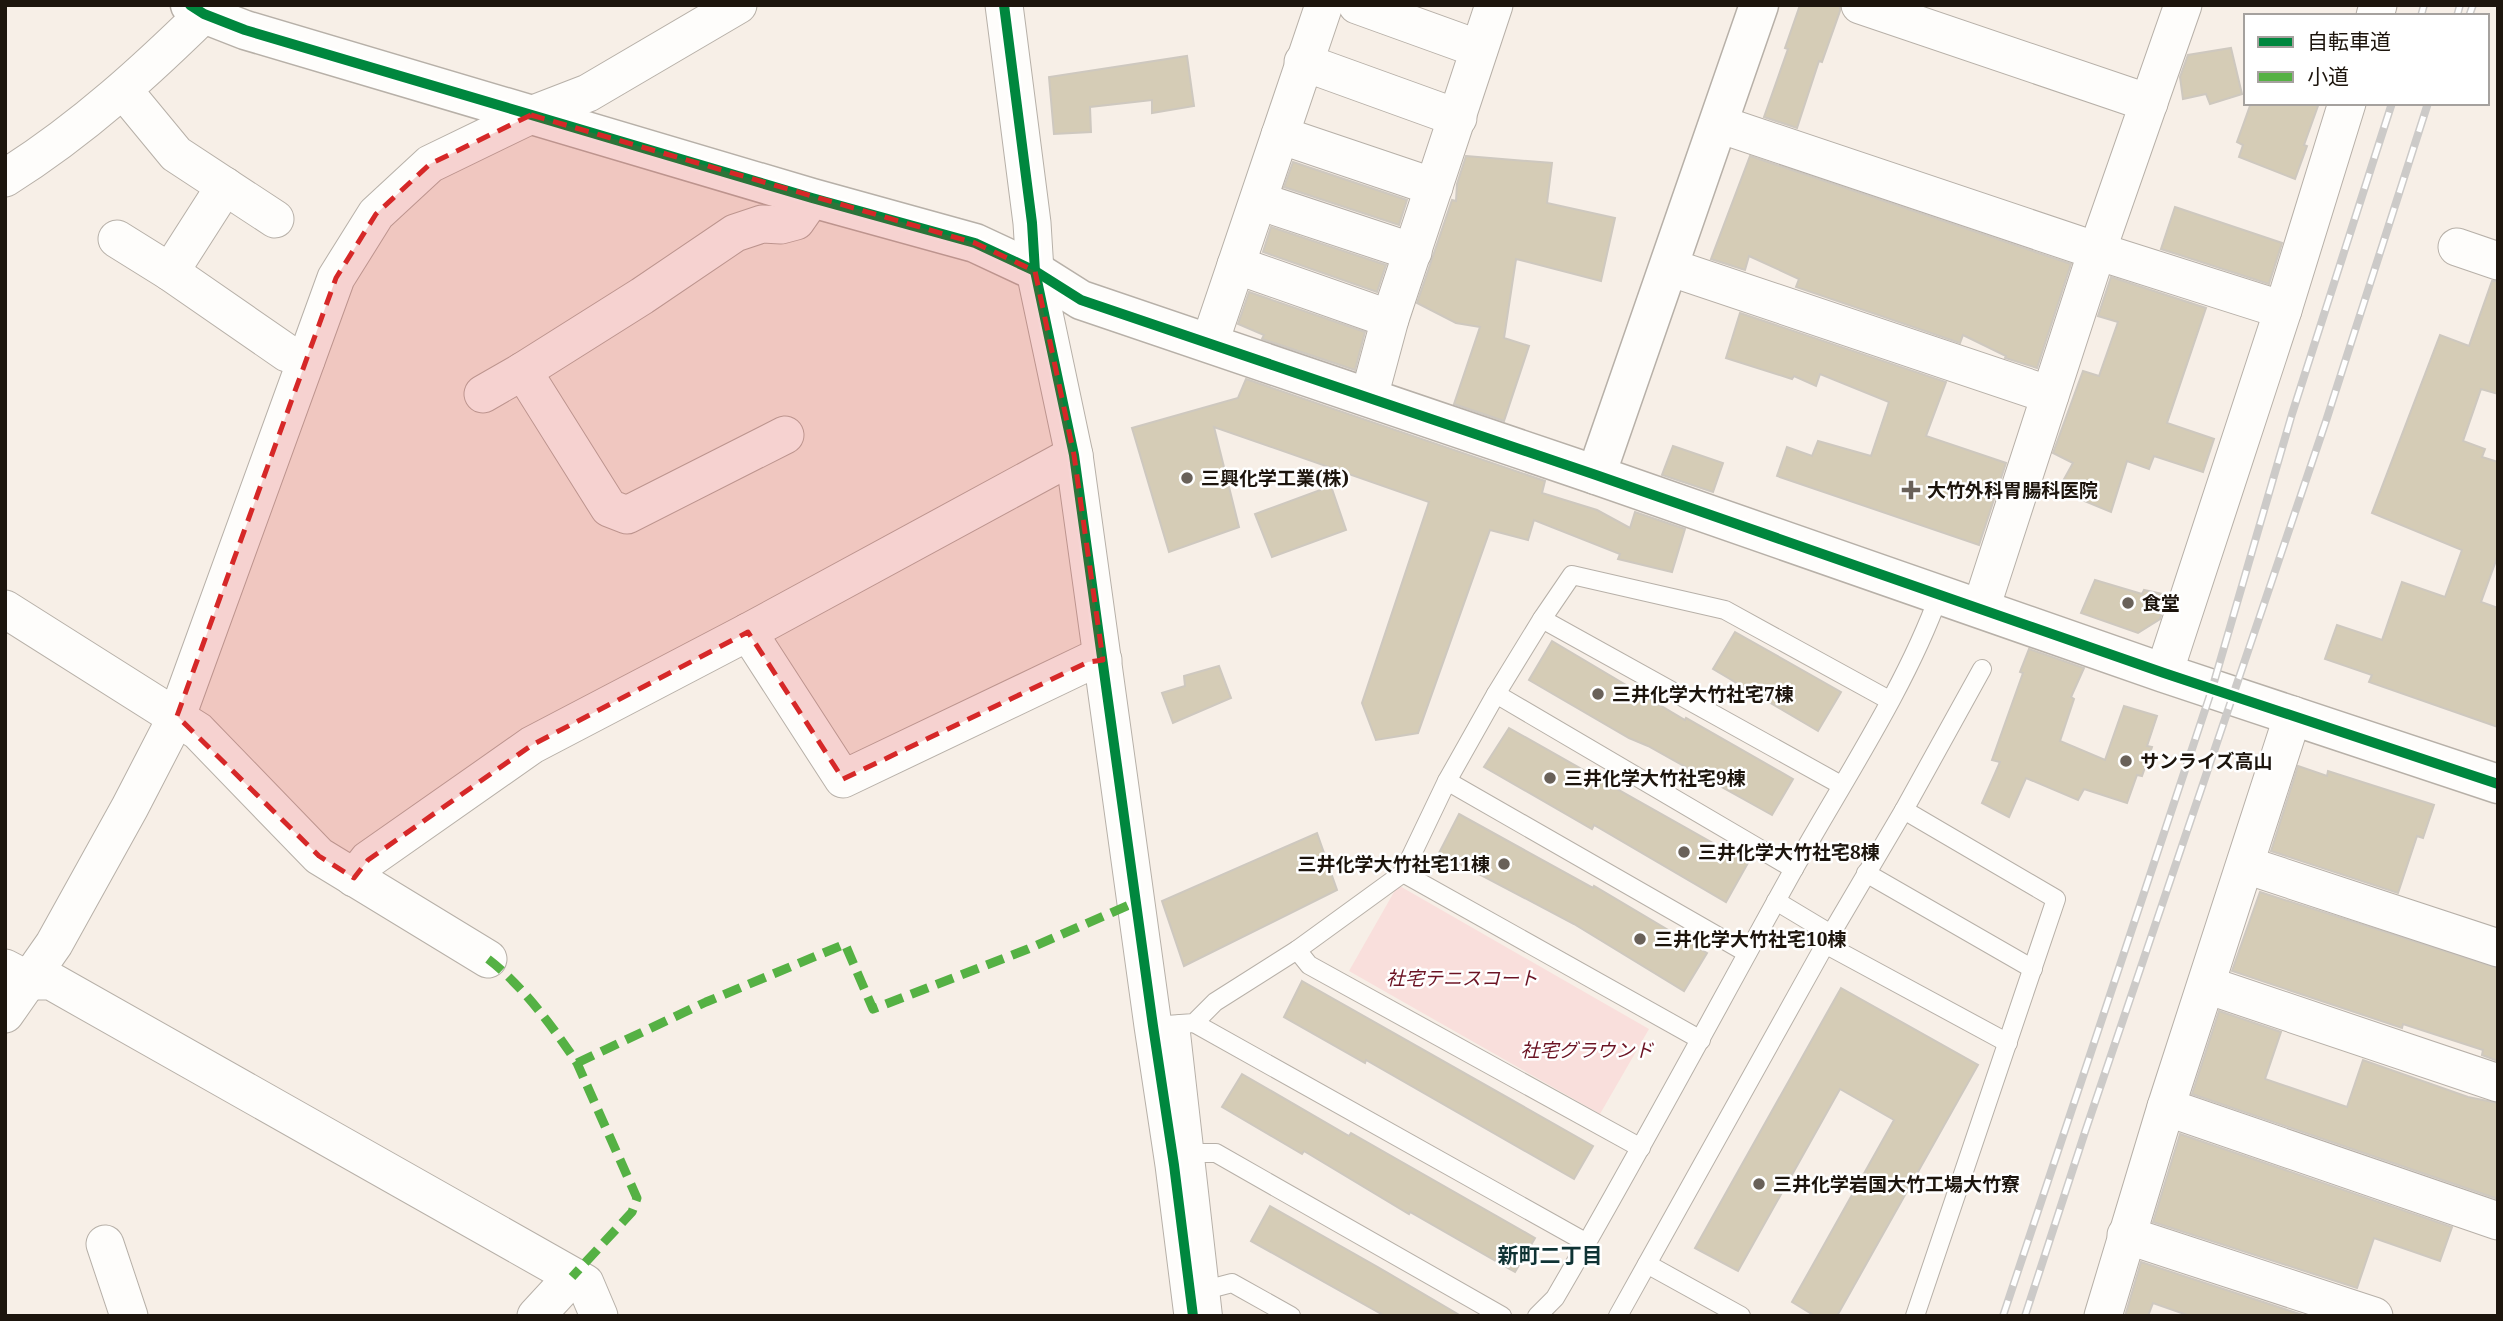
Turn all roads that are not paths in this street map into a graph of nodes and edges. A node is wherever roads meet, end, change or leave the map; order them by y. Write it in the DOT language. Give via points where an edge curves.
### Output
graph roads {
  1 [pos="738,5"];
  2 [pos="1004,5"];
  3 [pos="1324,5"];
  4 [pos="1357,5"];
  5 [pos="1494,5"];
  6 [pos="1759,5"];
  7 [pos="1860,5"];
  8 [pos="2183,5"];
  9 [pos="203,8"];
  10 [pos="1479,49"];
  11 [pos="1303,62"];
  12 [pos="124,91"];
  13 [pos="2149,103"];
  14 [pos="2346,105"];
  15 [pos="531,115"];
  16 [pos="1458,118"];
  17 [pos="1719,124"];
  18 [pos="1280,135"];
  19 [pos="5,178"];
  20 [pos="225,186"];
  21 [pos="1434,187"];
  22 [pos="812,198"];
  23 [pos="1259,201"];
  24 [pos="275,219"];
  25 [pos="117,240"];
  26 [pos="2457,247"];
  27 [pos="2097,251"];
  28 [pos="1413,252"];
  29 [pos="2498,261"];
  30 [pos="1236,265"];
  31 [pos="1669,267"];
  32 [pos="1035,271"];
  33 [pos="170,272"];
  34 [pos="2283,310"];
  35 [pos="1390,319"];
  36 [pos="1210,342"];
  37 [pos="306,360"];
  38 [pos="523,370"];
  39 [pos="483,394"];
  40 [pos="2050,395"];
  41 [pos="1369,397"];
  42 [pos="785,435"];
  43 [pos="1074,456"];
  44 [pos="1596,475"];
  45 [pos="1939,595"];
  46 [pos="1981,608"];
  47 [pos="5,609"];
  48 [pos="1542,619"];
  49 [pos="748,632"];
  50 [pos="1103,660"];
  51 [pos="1982,670"];
  52 [pos="2164,673"];
  53 [pos="1496,694"];
  54 [pos="1889,700"];
  55 [pos="2293,715"];
  56 [pos="177,716"];
  57 [pos="1447,781"];
  58 [pos="2498,784"];
  59 [pos="1841,785"];
  60 [pos="1904,810"];
  61 [pos="2246,865"];
  62 [pos="1794,869"];
  63 [pos="1403,873"];
  64 [pos="1867,873"];
  65 [pos="354,878"];
  66 [pos="1776,901"];
  67 [pos="1828,939"];
  68 [pos="2498,948"];
  69 [pos="1297,950"];
  70 [pos="1748,953"];
  71 [pos="488,959"];
  72 [pos="2033,970"];
  73 [pos="18,974"];
  74 [pos="2207,985"];
  75 [pos="5,1014"];
  76 [pos="1176,1025"];
  77 [pos="1701,1040"];
  78 [pos="2008,1043"];
  79 [pos="2498,1083"];
  80 [pos="2166,1107"];
  81 [pos="1642,1148"];
  82 [pos="1193,1153"];
  83 [pos="2498,1220"];
  84 [pos="2126,1235"];
  85 [pos="105,1244"];
  86 [pos="1587,1244"];
  87 [pos="1647,1264"];
  88 [pos="572,1277"];
  89 [pos="1201,1303"];
  90 [pos="129,1316"];
  91 [pos="536,1316"];
  92 [pos="599,1316"];
  93 [pos="1213,1316"];
  94 [pos="1291,1316"];
  95 [pos="1502,1316"];
  96 [pos="1537,1316"];
  97 [pos="1618,1316"];
  98 [pos="1741,1316"];
  99 [pos="1915,1316"];
  100 [pos="2103,1316"];
  101 [pos="2374,1316"];
  1 -- 15 [label="street" via="588,93"];
  2 -- 32 [label="street"];
  3 -- 11 [label="street"];
  4 -- 10 [label="street"];
  5 -- 10 [label="street"];
  6 -- 17 [label="street"];
  7 -- 13 [label="street"];
  8 -- 13 [label="street"];
  9 -- 12 [label="street"];
  9 -- 15 [label="street" via="245,30"];
  10 -- 16 [label="street"];
  11 -- 16 [label="street"];
  11 -- 18 [label="street"];
  12 -- 19 [label="street"];
  12 -- 20 [label="street" via="176,154"];
  13 -- 27 [label="street"];
  14 -- 34 [label="street"];
  15 -- 22 [label="street"];
  15 -- 37 [label="street" via="430,164 376,214 336,278"];
  16 -- 21 [label="street"];
  17 -- 27 [label="street"];
  17 -- 31 [label="street"];
  18 -- 21 [label="street"];
  18 -- 23 [label="street"];
  20 -- 24 [label="street"];
  20 -- 33 [label="street"];
  21 -- 28 [label="street"];
  22 -- 32 [label="street" via="975,243"];
  22 -- 38 [label="street" via="796,221 762,224 735,233"];
  23 -- 28 [label="street"];
  23 -- 30 [label="street"];
  25 -- 33 [label="street"];
  26 -- 29 [label="street"];
  27 -- 34 [label="street"];
  27 -- 40 [label="street"];
  28 -- 35 [label="street"];
  30 -- 35 [label="street"];
  30 -- 36 [label="street"];
  31 -- 40 [label="street"];
  31 -- 44 [label="street"];
  32 -- 36 [label="street" via="1081,300"];
  32 -- 43 [label="street"];
  33 -- 37 [label="street" via="287,354"];
  34 -- 52 [label="street"];
  35 -- 41 [label="street"];
  36 -- 41 [label="street"];
  37 -- 56 [label="street"];
  38 -- 39 [label="street"];
  38 -- 42 [label="street" via="609,508 627,515"];
  40 -- 46 [label="street"];
  41 -- 44 [label="street"];
  43 -- 49 [label="street"];
  43 -- 50 [label="street"];
  44 -- 45 [label="street"];
  45 -- 46 [label="street"];
  45 -- 54 [label="lane"];
  46 -- 52 [label="street"];
  47 -- 56 [label="street"];
  48 -- 53 [label="lane"];
  48 -- 54 [label="lane" via="1572,575 1725,610"];
  48 -- 59 [label="lane"];
  49 -- 50 [label="street" via="843,779 1088,662"];
  49 -- 65 [label="street" via="532,745 368,860"];
  50 -- 76 [label="street"];
  51 -- 60 [label="lane"];
  52 -- 55 [label="street"];
  53 -- 57 [label="lane"];
  53 -- 62 [label="lane"];
  54 -- 59 [label="lane"];
  55 -- 58 [label="street"];
  55 -- 61 [label="street"];
  56 -- 65 [label="street" via="198,731 319,856"];
  56 -- 73 [label="street" via="54,944"];
  57 -- 63 [label="lane"];
  57 -- 70 [label="lane"];
  59 -- 62 [label="lane"];
  60 -- 64 [label="lane"];
  60 -- 72 [label="lane" via="2056,899"];
  61 -- 68 [label="street"];
  61 -- 74 [label="street"];
  62 -- 66 [label="lane"];
  63 -- 69 [label="lane"];
  63 -- 77 [label="lane"];
  64 -- 67 [label="lane"];
  64 -- 72 [label="lane"];
  65 -- 71 [label="street"];
  66 -- 67 [label="lane"];
  66 -- 70 [label="lane"];
  67 -- 78 [label="lane"];
  67 -- 87 [label="lane"];
  69 -- 76 [label="lane"];
  69 -- 81 [label="lane" via="1309,965"];
  70 -- 77 [label="lane"];
  72 -- 78 [label="lane"];
  73 -- 75 [label="street"];
  73 -- 88 [label="street" via="51,981"];
  74 -- 79 [label="street"];
  74 -- 80 [label="street"];
  76 -- 82 [label="lane"];
  76 -- 86 [label="lane"];
  76 -- 89 [label="street" via="1174,1165"];
  77 -- 81 [label="lane"];
  78 -- 99 [label="lane"];
  80 -- 83 [label="street"];
  80 -- 84 [label="street"];
  81 -- 86 [label="lane"];
  82 -- 89 [label="lane"];
  82 -- 95 [label="lane" via="1216,1153"];
  84 -- 100 [label="street"];
  84 -- 101 [label="street"];
  85 -- 90 [label="street"];
  86 -- 96 [label="lane" via="1555,1298"];
  87 -- 97 [label="lane"];
  87 -- 98 [label="lane"];
  88 -- 91 [label="street"];
  88 -- 92 [label="street" via="586,1283"];
  89 -- 93 [label="lane"];
  89 -- 94 [label="lane" via="1232,1283"];
}
